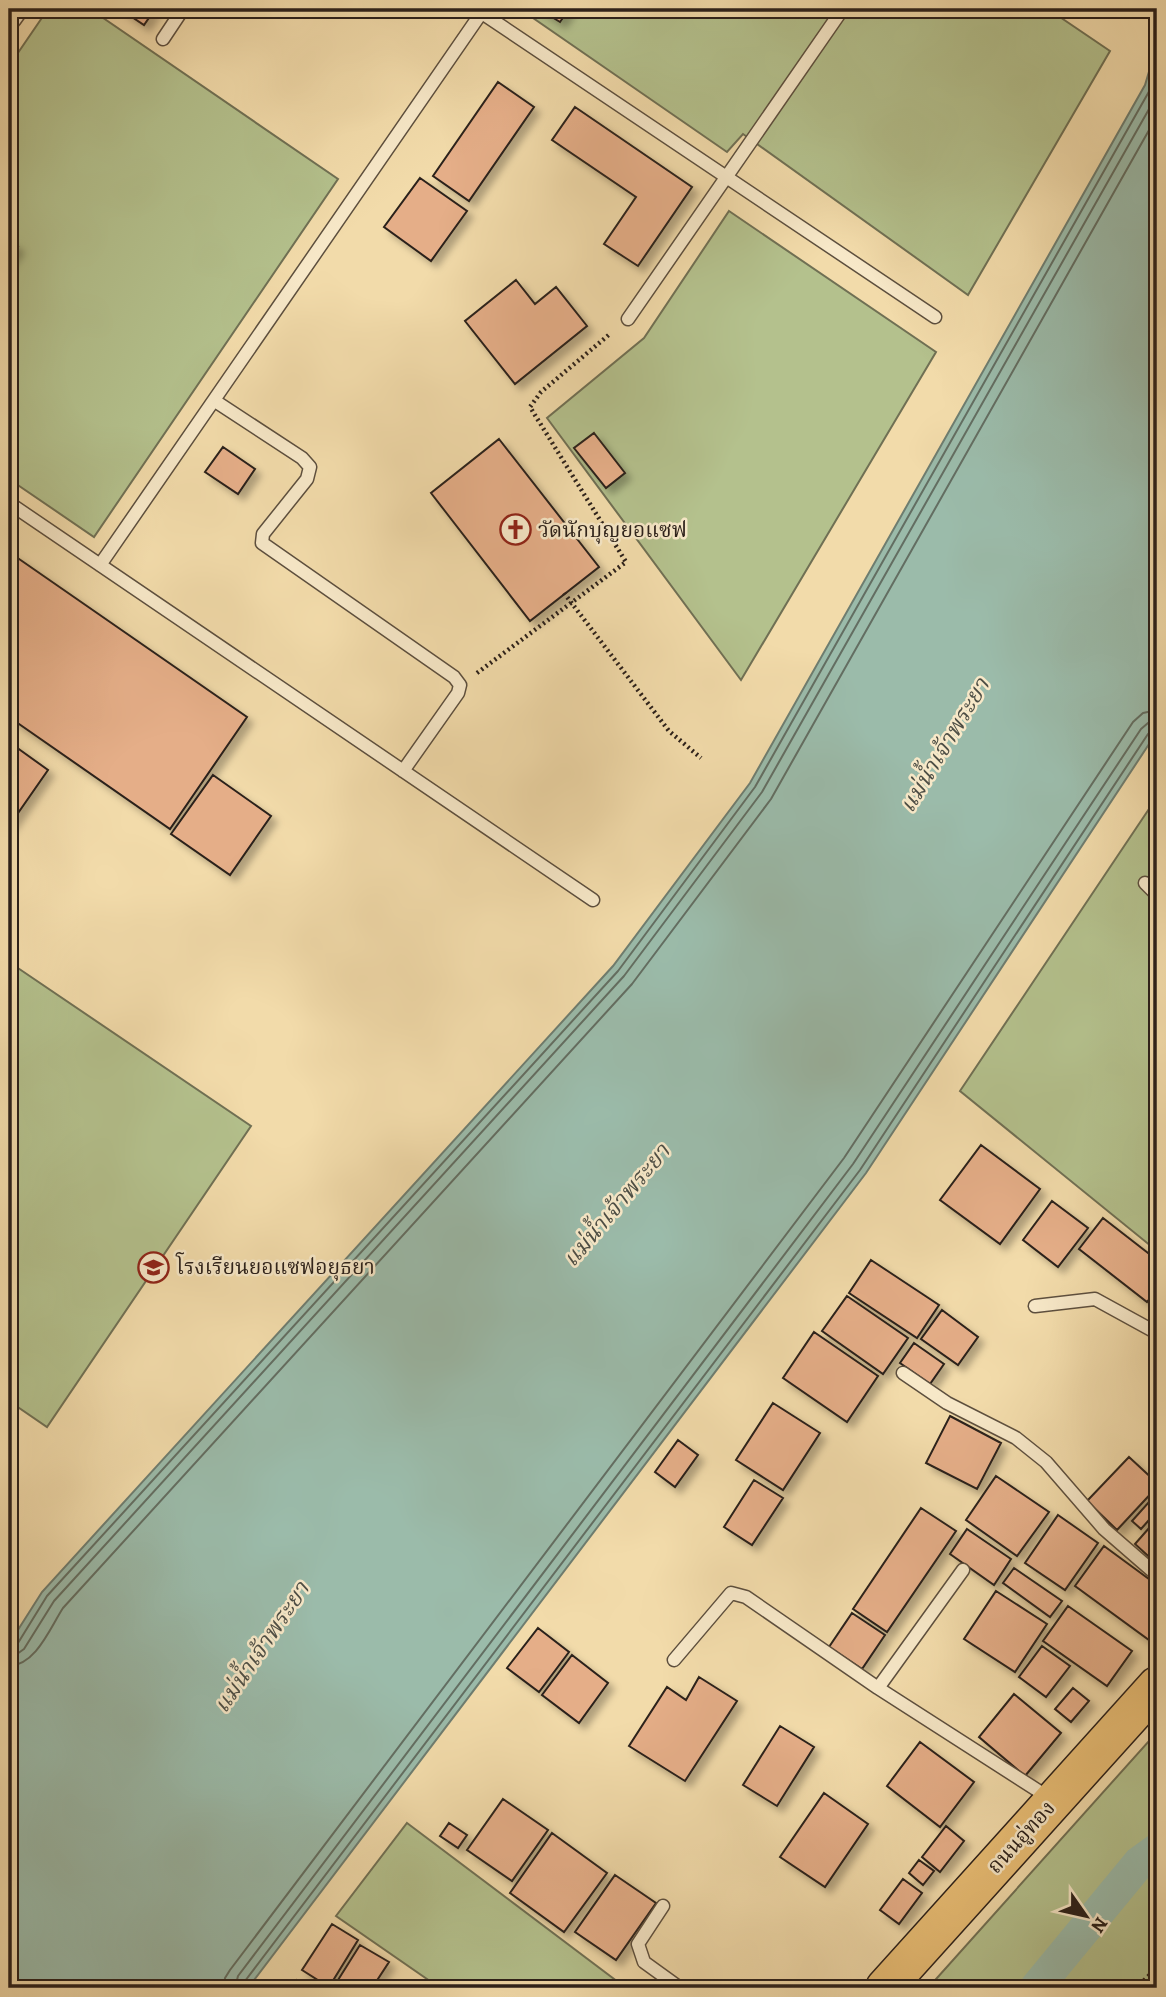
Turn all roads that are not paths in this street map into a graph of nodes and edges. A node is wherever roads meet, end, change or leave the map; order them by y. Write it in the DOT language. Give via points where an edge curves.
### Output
graph roads {
  1 [pos="14,9"];
  2 [pos="183,9"];
  3 [pos="480,10"];
  4 [pos="842,10"];
  5 [pos="9,16"];
  6 [pos="163,39"];
  7 [pos="725,177"];
  8 [pos="935,317"];
  9 [pos="628,319"];
  10 [pos="215,401"];
  11 [pos="9,503"];
  12 [pos="100,565"];
  13 [pos="402,771"];
  14 [pos="1145,883"];
  15 [pos="1157,895"];
  16 [pos="593,900"];
  17 [pos="1035,1306"];
  18 [pos="1157,1333"];
  19 [pos="902,1373"];
  20 [pos="963,1570"];
  21 [pos="1157,1575"];
  22 [pos="674,1660"];
  23 [pos="1157,1686"];
  24 [pos="878,1688"];
  25 [pos="1054,1801"];
  26 [pos="663,1906"];
  27 [pos="680,1988"];
  28 [pos="885,1988"];
  1 -- 5 [label="street"];
  2 -- 6 [label="lane"];
  3 -- 7 [label="lane"];
  3 -- 10 [label="lane"];
  4 -- 7 [label="lane"];
  7 -- 8 [label="lane"];
  7 -- 9 [label="lane"];
  10 -- 12 [label="lane"];
  10 -- 13 [label="lane" via="310,467 307,479 263,534 262,543 460,685"];
  11 -- 12 [label="lane"];
  12 -- 13 [label="lane"];
  13 -- 16 [label="lane"];
  14 -- 15 [label="lane"];
  17 -- 18 [label="lane" via="1095,1299"];
  19 -- 21 [label="lane" via="947,1403 1016,1438 1046,1462 1104,1529"];
  20 -- 24 [label="lane"];
  22 -- 24 [label="lane" via="731,1593 758,1604"];
  23 -- 25 [label="main road, ถนนอู่ทอง"];
  24 -- 25 [label="lane"];
  25 -- 28 [label="main road, ถนนอู่ทอง"];
  26 -- 27 [label="lane" via="638,1944 644,1962"];
}
